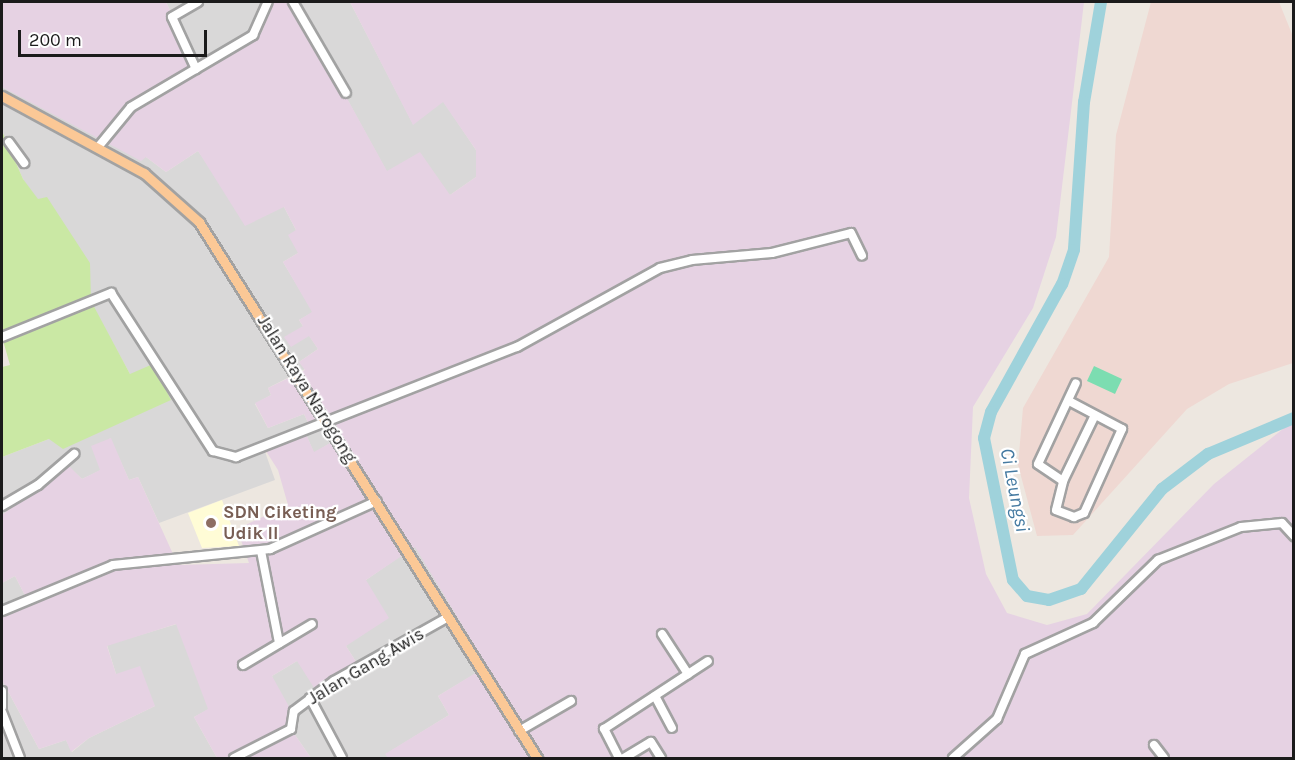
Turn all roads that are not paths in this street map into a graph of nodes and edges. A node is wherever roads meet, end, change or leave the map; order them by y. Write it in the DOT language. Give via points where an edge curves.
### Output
graph roads {
  1 [pos="198,2"];
  2 [pos="268,2"];
  3 [pos="292,2"];
  4 [pos="196,69"];
  5 [pos="346,93"];
  6 [pos="2,96"];
  7 [pos="9,142"];
  8 [pos="99,146"];
  9 [pos="24,163"];
  10 [pos="862,256"];
  11 [pos="2,337"];
  12 [pos="1076,383"];
  13 [pos="1069,401"];
  14 [pos="1095,415"];
  15 [pos="327,424"];
  16 [pos="74,454"];
  17 [pos="1063,481"];
  18 [pos="377,501"];
  19 [pos="2,506"];
  20 [pos="1293,536"];
  21 [pos="261,551"];
  22 [pos="2,611"];
  23 [pos="448,617"];
  24 [pos="312,624"];
  25 [pos="662,634"];
  26 [pos="279,644"];
  27 [pos="708,661"];
  28 [pos="243,665"];
  29 [pos="688,674"];
  30 [pos="2,692"];
  31 [pos="655,696"];
  32 [pos="310,698"];
  33 [pos="571,701"];
  34 [pos="2,706"];
  35 [pos="2,712"];
  36 [pos="672,728"];
  37 [pos="519,731"];
  38 [pos="1154,745"];
  39 [pos="20,759"];
  40 [pos="234,759"];
  41 [pos="342,759"];
  42 [pos="537,759"];
  43 [pos="618,759"];
  44 [pos="624,759"];
  45 [pos="661,759"];
  46 [pos="953,759"];
  47 [pos="1164,759"];
  1 -- 4 [label="street" via="172,20"];
  2 -- 4 [label="street" via="253,35"];
  3 -- 5 [label="street"];
  4 -- 8 [label="street" via="131,107"];
  6 -- 8 [label="main road, Jalan Raya Narogong"];
  7 -- 9 [label="street"];
  8 -- 15 [label="main road, Jalan Raya Narogong" via="159,184 199,222"];
  10 -- 15 [label="street" via="851,233 772,253 692,260 660,268 517,347"];
  11 -- 15 [label="street" via="111,293 213,451 236,457"];
  12 -- 13 [label="street"];
  13 -- 14 [label="street"];
  13 -- 17 [label="street" via="1038,464"];
  14 -- 17 [label="street"];
  14 -- 17 [label="street" via="1122,429 1079,517 1056,510"];
  15 -- 18 [label="main road, Jalan Raya Narogong"];
  16 -- 19 [label="street" via="38,485"];
  18 -- 21 [label="street"];
  18 -- 23 [label="main road, Jalan Raya Narogong"];
  20 -- 46 [label="street" via="1282,523 1261,524 1222,532 1166,555 1093,623 1030,649 997,719"];
  21 -- 22 [label="street" via="113,566"];
  21 -- 26 [label="street"];
  23 -- 32 [label="street, Jalan Gang Awis" via="395,644"];
  23 -- 37 [label="main road, Jalan Raya Narogong"];
  24 -- 26 [label="street"];
  25 -- 29 [label="street"];
  26 -- 28 [label="street"];
  27 -- 29 [label="street"];
  29 -- 31 [label="street"];
  30 -- 34 [label="street"];
  31 -- 36 [label="street"];
  31 -- 43 [label="street" via="604,729"];
  32 -- 40 [label="street, Jalan Gang Awis" via="293,712 292,728"];
  32 -- 41 [label="street"];
  33 -- 37 [label="street"];
  35 -- 39 [label="street"];
  37 -- 42 [label="main road, Jalan Raya Narogong"];
  38 -- 47 [label="street"];
  44 -- 45 [label="street" via="651,742"];
}
